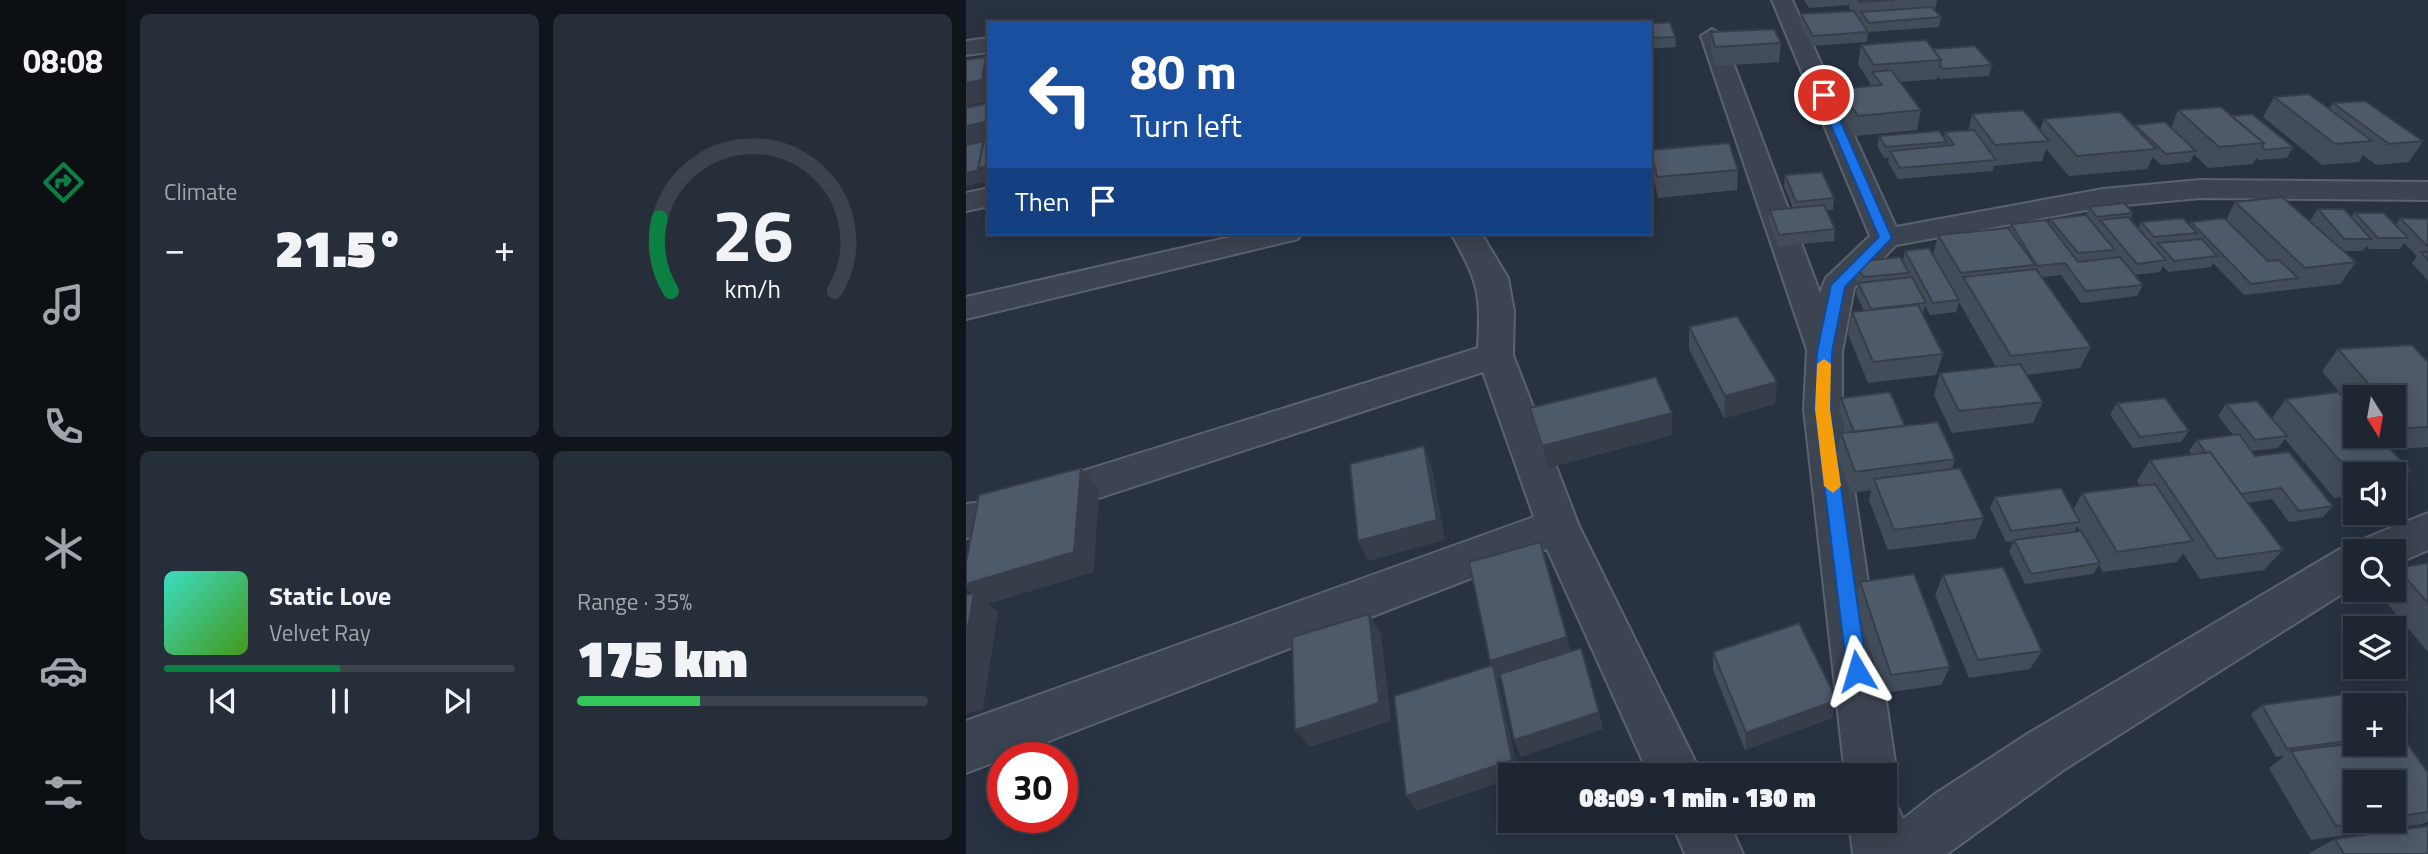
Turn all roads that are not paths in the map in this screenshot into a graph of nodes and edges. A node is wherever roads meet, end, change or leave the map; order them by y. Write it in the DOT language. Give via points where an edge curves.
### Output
graph roads {
  1 [pos="1782,0"];
  2 [pos="1712,36"];
  3 [pos="987,45"];
  4 [pos="966,48"];
  5 [pos="2428,191"];
  6 [pos="987,197"];
  7 [pos="966,202"];
  8 [pos="1278,235"];
  9 [pos="1467,235"];
  10 [pos="1886,238"];
  11 [pos="966,308"];
  12 [pos="1824,352"];
  13 [pos="1495,355"];
  14 [pos="966,521"];
  15 [pos="1559,526"];
  16 [pos="2428,531"];
  17 [pos="2406,540"];
  18 [pos="2343,570"];
  19 [pos="966,747"];
  20 [pos="1670,763"];
  21 [pos="1869,763"];
  22 [pos="1704,833"];
  23 [pos="1878,833"];
  24 [pos="1714,854"];
  25 [pos="1881,854"];
  26 [pos="1903,854"];
  1 -- 10 [label="street"];
  2 -- 12 [label="street" via="1741,158"];
  3 -- 4 [label="street"];
  5 -- 10 [label="street" via="2200,189 2104,198"];
  6 -- 7 [label="street"];
  8 -- 11 [label="street"];
  9 -- 13 [label="street" via="1492,278 1497,311"];
  10 -- 12 [label="street" via="1838,285"];
  12 -- 21 [label="street" via="1822,409"];
  13 -- 14 [label="street"];
  13 -- 15 [label="street"];
  15 -- 19 [label="street"];
  15 -- 20 [label="street"];
  16 -- 17 [label="street"];
  18 -- 26 [label="street" via="2047,751 1954,813"];
  22 -- 24 [label="street"];
  23 -- 25 [label="street"];
}
